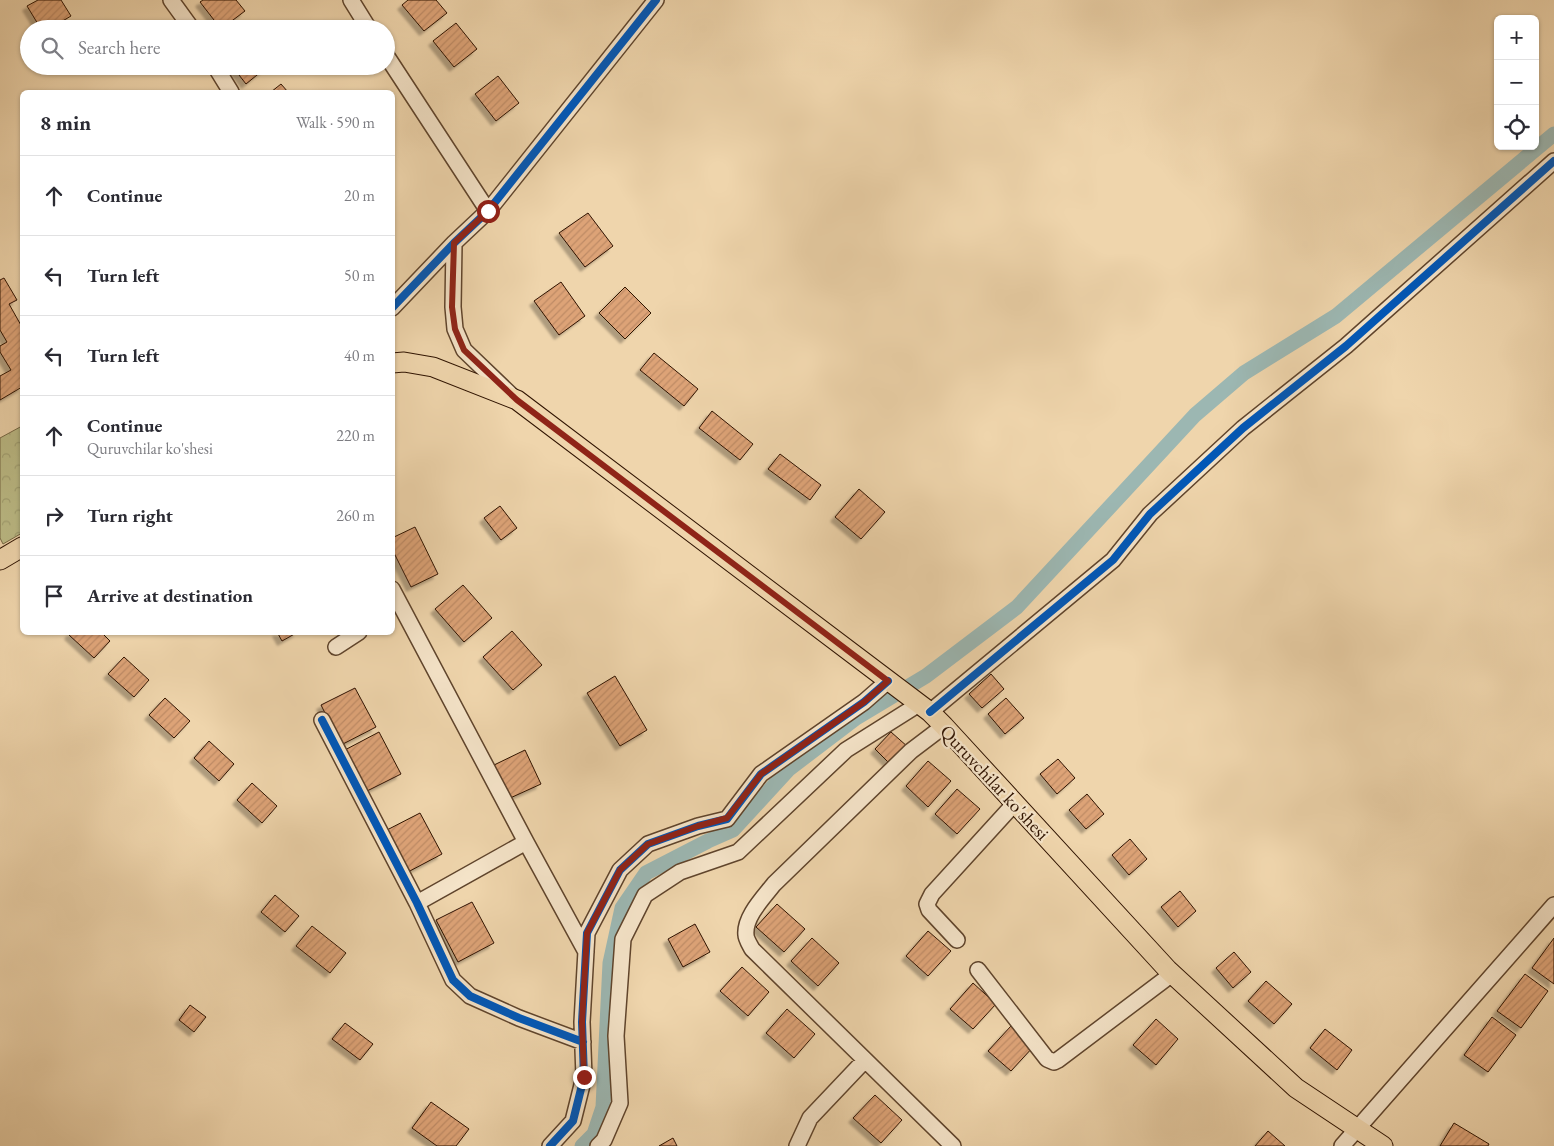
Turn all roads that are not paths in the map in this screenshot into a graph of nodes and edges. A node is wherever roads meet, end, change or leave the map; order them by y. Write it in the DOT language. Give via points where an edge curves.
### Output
graph roads {
  1 [pos="171,0"];
  2 [pos="350,0"];
  3 [pos="656,0"];
  4 [pos="185,20"];
  5 [pos="363,20"];
  6 [pos="395,69"];
  7 [pos="221,75"];
  8 [pos="230,90"];
  9 [pos="1554,161"];
  10 [pos="488,211"];
  11 [pos="454,243"];
  12 [pos="395,305"];
  13 [pos="395,363"];
  14 [pos="517,400"];
  15 [pos="20,548"];
  16 [pos="0,560"];
  17 [pos="398,613"];
  18 [pos="354,635"];
  19 [pos="336,647"];
  20 [pos="892,684"];
  21 [pos="921,705"];
  22 [pos="322,720"];
  23 [pos="944,726"];
  24 [pos="1015,803"];
  25 [pos="526,842"];
  26 [pos="417,903"];
  27 [pos="1554,905"];
  28 [pos="958,940"];
  29 [pos="586,952"];
  30 [pos="978,970"];
  31 [pos="1172,974"];
  32 [pos="583,1042"];
  33 [pos="866,1060"];
  34 [pos="1358,1128"];
  35 [pos="550,1146"];
  36 [pos="598,1146"];
  37 [pos="797,1146"];
  38 [pos="953,1146"];
  39 [pos="1342,1146"];
  40 [pos="1383,1146"];
  1 -- 4 [label="street"];
  2 -- 5 [label="street"];
  3 -- 10 [label="street"];
  6 -- 10 [label="street"];
  7 -- 8 [label="street"];
  9 -- 21 [label="street" via="1346,346 1243,428 1150,514 1113,560"];
  10 -- 11 [label="street"];
  11 -- 12 [label="street"];
  11 -- 14 [label="street" via="452,307 455,329 464,350"];
  13 -- 14 [label="main road, Quruvchilar ko'shesi" via="433,367"];
  14 -- 20 [label="main road, Quruvchilar ko'shesi"];
  15 -- 16 [label="main road"];
  17 -- 25 [label="street"];
  18 -- 19 [label="street"];
  20 -- 21 [label="main road, Quruvchilar ko'shesi"];
  20 -- 29 [label="street" via="761,774 727,818 648,844 620,870 587,933"];
  21 -- 23 [label="main road, Quruvchilar ko'shesi"];
  21 -- 36 [label="street" via="846,750 738,852 680,872 645,895 623,939 616,1036 620,1103 604,1140"];
  22 -- 26 [label="street"];
  23 -- 24 [label="main road, Quruvchilar ko'shesi"];
  23 -- 33 [label="street" via="911,751 774,884 756,906 747,926 746,936 752,949"];
  24 -- 28 [label="street" via="932,894 927,904"];
  24 -- 31 [label="main road, Quruvchilar ko'shesi"];
  25 -- 26 [label="street"];
  25 -- 29 [label="street"];
  26 -- 32 [label="street" via="453,980 470,996"];
  27 -- 34 [label="street"];
  29 -- 32 [label="street"];
  30 -- 31 [label="street" via="1047,1059 1054,1062"];
  31 -- 34 [label="main road, Quruvchilar ko'shesi" via="1296,1088"];
  32 -- 35 [label="street" via="584,1077 573,1122"];
  33 -- 37 [label="street" via="810,1118"];
  33 -- 38 [label="street"];
  34 -- 39 [label="street"];
  34 -- 40 [label="main road, Quruvchilar ko'shesi"];
}
